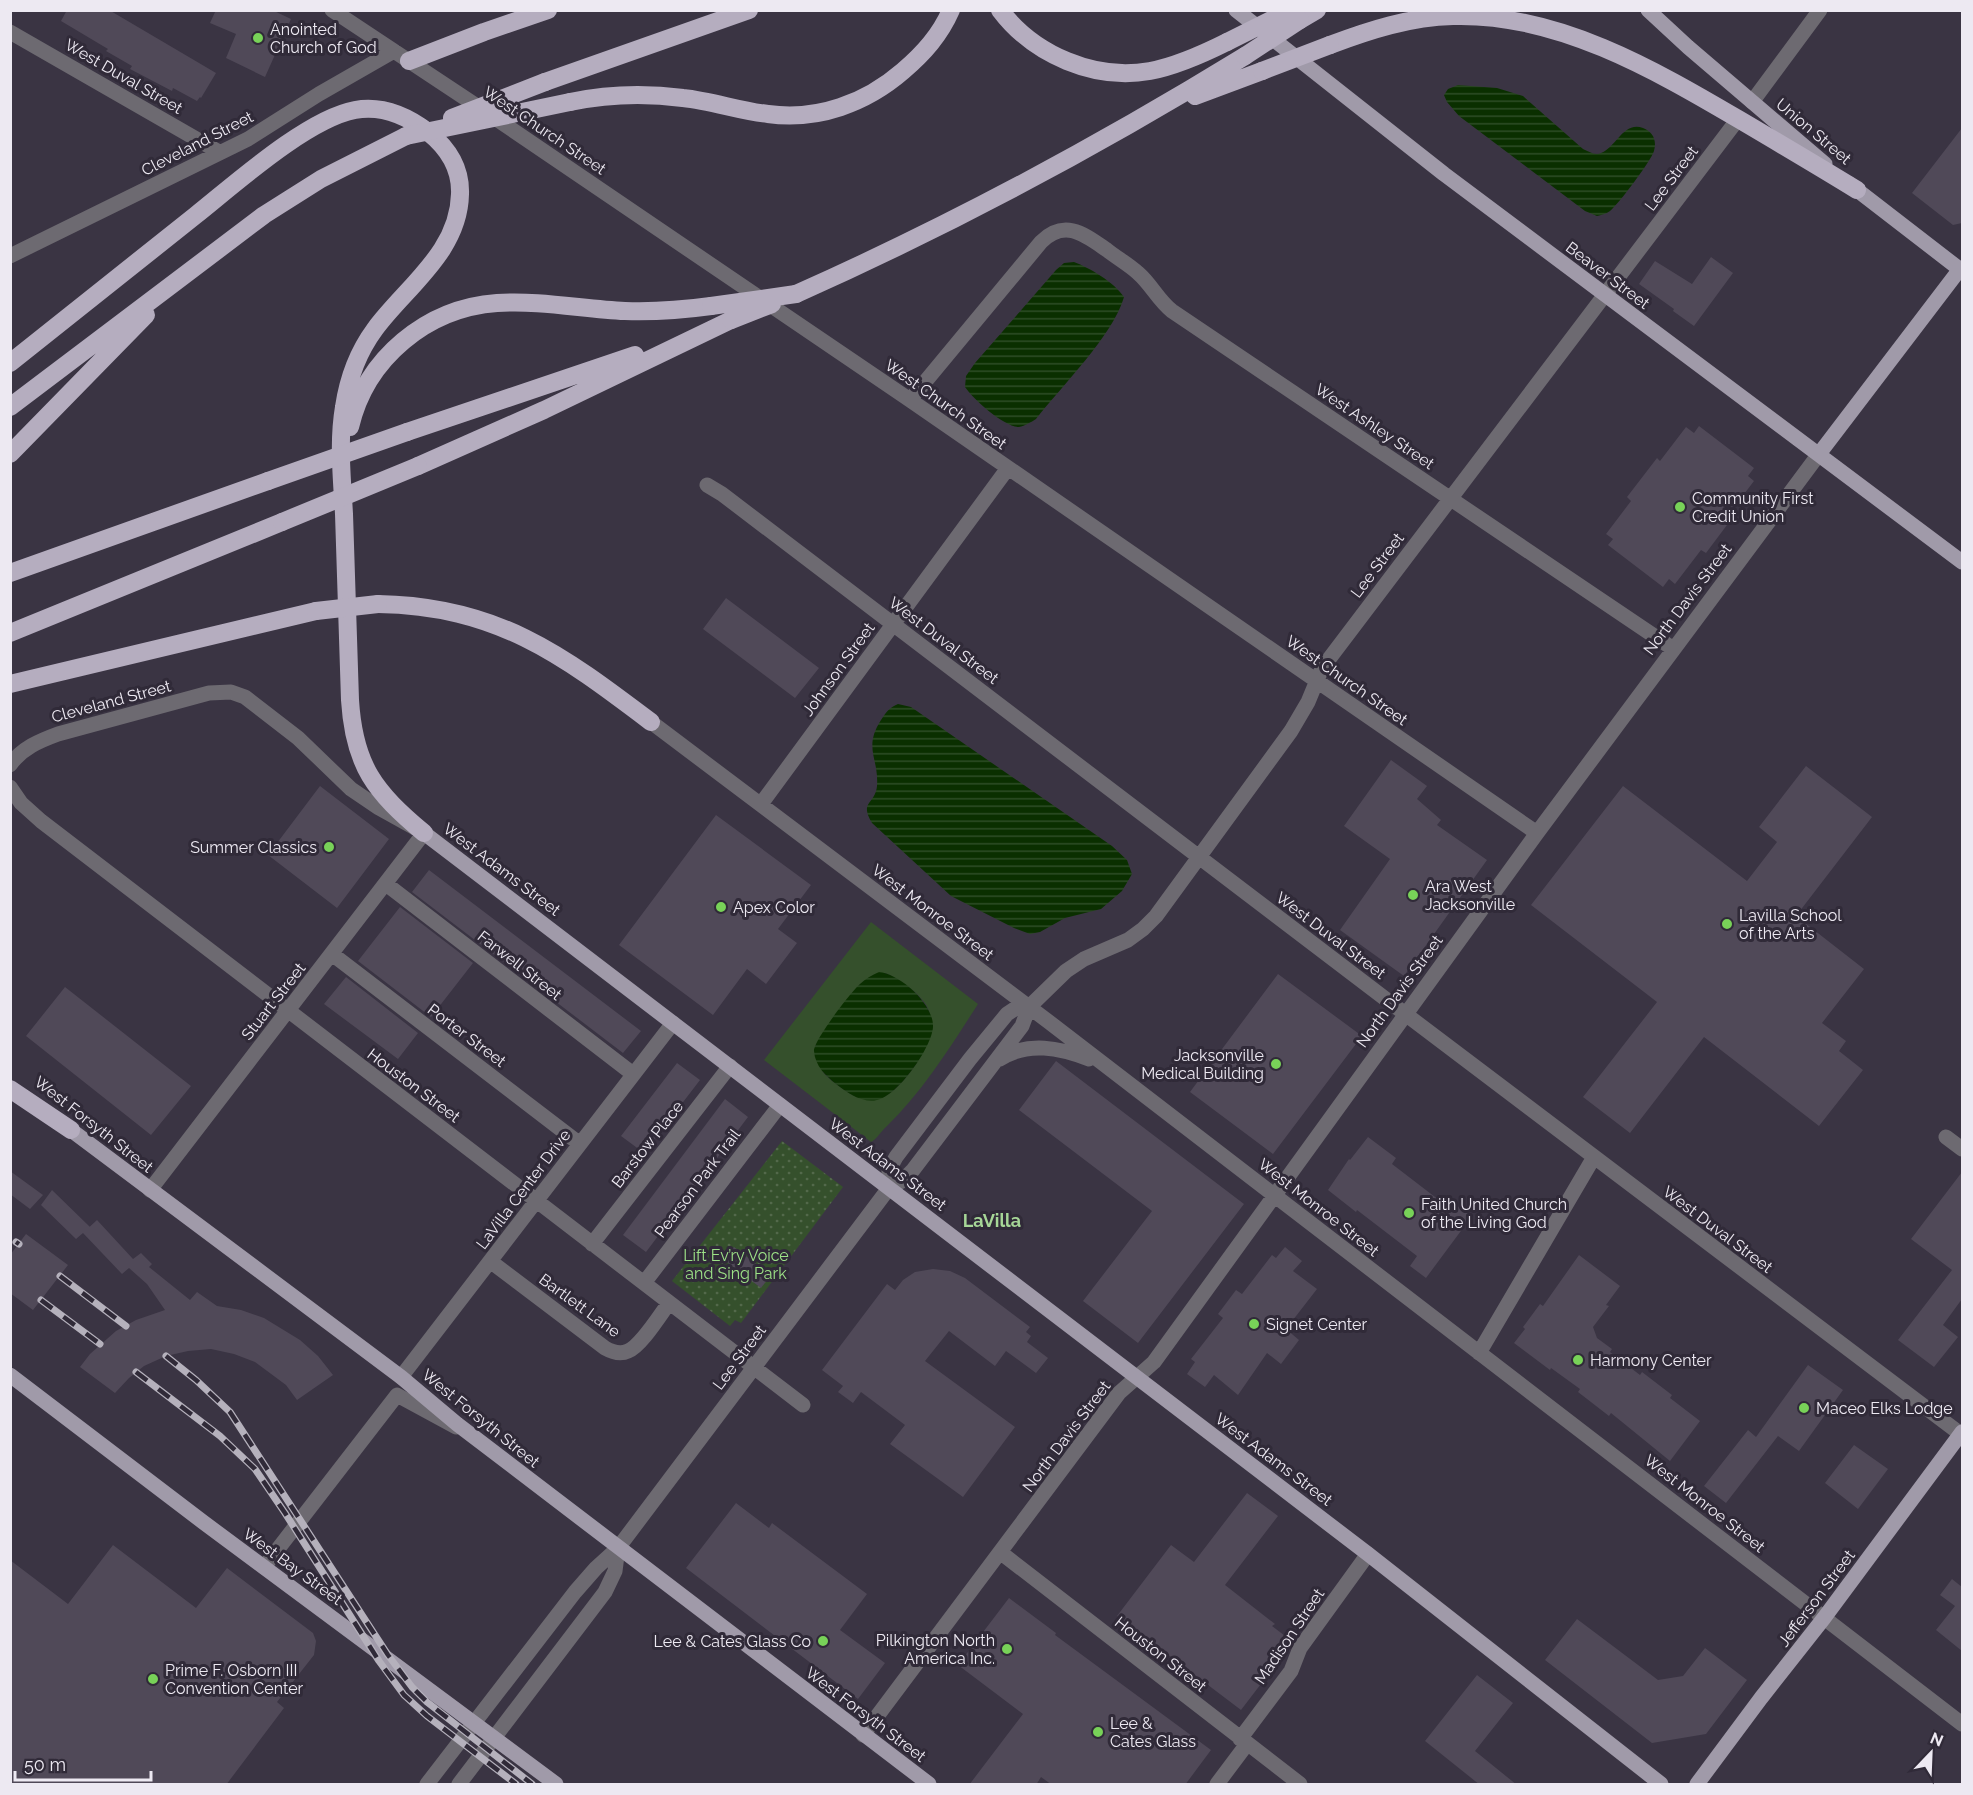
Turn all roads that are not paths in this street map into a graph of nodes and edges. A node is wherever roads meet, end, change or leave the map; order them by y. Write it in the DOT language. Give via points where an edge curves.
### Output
graph roads {
  1 [pos="332,10"];
  2 [pos="548,10"];
  3 [pos="748,10"];
  4 [pos="951,10"];
  5 [pos="1000,10"];
  6 [pos="1236,10"];
  7 [pos="1648,10"];
  8 [pos="1820,10"];
  9 [pos="1302,13"];
  10 [pos="10,32"];
  11 [pos="401,56"];
  12 [pos="1752,102"];
  13 [pos="1151,113"];
  14 [pos="1738,119"];
  15 [pos="406,136"];
  16 [pos="219,152"];
  17 [pos="1857,190"];
  18 [pos="15,249"];
  19 [pos="212,255"];
  20 [pos="1962,268"];
  21 [pos="796,294"];
  22 [pos="1604,295"];
  23 [pos="731,320"];
  24 [pos="10,363"];
  25 [pos="910,400"];
  26 [pos="10,407"];
  27 [pos="10,454"];
  28 [pos="1819,454"];
  29 [pos="1008,468"];
  30 [pos="342,473"];
  31 [pos="706,485"];
  32 [pos="1450,498"];
  33 [pos="1962,562"];
  34 [pos="10,573"];
  35 [pos="894,624"];
  36 [pos="10,633"];
  37 [pos="1672,648"];
  38 [pos="1316,681"];
  39 [pos="10,684"];
  40 [pos="231,692"];
  41 [pos="651,722"];
  42 [pos="10,765"];
  43 [pos="10,787"];
  44 [pos="761,804"];
  45 [pos="424,833"];
  46 [pos="1537,833"];
  47 [pos="1199,856"];
  48 [pos="386,884"];
  49 [pos="332,954"];
  50 [pos="1029,1007"];
  51 [pos="288,1011"];
  52 [pos="1404,1014"];
  53 [pos="673,1023"];
  54 [pos="995,1062"];
  55 [pos="1105,1065"];
  56 [pos="730,1066"];
  57 [pos="633,1074"];
  58 [pos="10,1081"];
  59 [pos="10,1089"];
  60 [pos="780,1105"];
  61 [pos="71,1130"];
  62 [pos="1946,1137"];
  63 [pos="580,1144"];
  64 [pos="1962,1149"];
  65 [pos="1594,1157"];
  66 [pos="889,1188"];
  67 [pos="150,1190"];
  68 [pos="1274,1196"];
  69 [pos="536,1201"];
  70 [pos="592,1244"];
  71 [pos="490,1261"];
  72 [pos="644,1283"];
  73 [pos="669,1302"];
  74 [pos="1479,1353"];
  75 [pos="754,1367"];
  76 [pos="10,1375"];
  77 [pos="401,1377"];
  78 [pos="1138,1377"];
  79 [pos="803,1405"];
  80 [pos="1962,1434"];
  81 [pos="472,1436"];
  82 [pos="618,1548"];
  83 [pos="1000,1552"];
  84 [pos="1368,1554"];
  85 [pos="264,1568"];
  86 [pos="1824,1618"];
  87 [pos="475,1723"];
  88 [pos="1962,1724"];
  89 [pos="863,1735"];
  90 [pos="494,1738"];
  91 [pos="1243,1741"];
  92 [pos="427,1785"];
  93 [pos="459,1785"];
  94 [pos="556,1785"];
  95 [pos="928,1785"];
  96 [pos="1217,1785"];
  97 [pos="1300,1785"];
  98 [pos="1661,1785"];
  99 [pos="1697,1785"];
  1 -- 11 [label="street, West Church Street"];
  2 -- 11 [label="highway"];
  3 -- 15 [label="highway, bridge"];
  4 -- 15 [label="highway, bridge" via="928,48 897,76 866,97 834,109 778,115 702,100 646,94 605,96"];
  5 -- 9 [label="highway, bridge" via="1015,28 1041,48 1072,63 1101,71 1133,73 1181,63"];
  6 -- 22 [label="main road, Beaver Street"];
  7 -- 12 [label="main road, Union Street"];
  8 -- 12 [label="street"];
  9 -- 13 [label="highway, bridge" via="1245,56"];
  10 -- 16 [label="street, West Duval Street"];
  11 -- 16 [label="street, Cleveland Street" via="319,94 248,139"];
  11 -- 25 [label="street, West Church Street"];
  12 -- 17 [label="main road, Union Street"];
  13 -- 14 [label="highway, bridge" via="1372,29 1453,15 1511,20 1605,48 1662,75"];
  13 -- 21 [label="highway" via="957,218"];
  14 -- 17 [label="highway"];
  14 -- 22 [label="street, Lee Street"];
  15 -- 19 [label="highway" via="292,196"];
  16 -- 18 [label="street, Cleveland Street"];
  17 -- 20 [label="main road, Union Street"];
  19 -- 26 [label="highway"];
  19 -- 27 [label="highway" via="162,299"];
  20 -- 28 [label="main road, North Davis Street"];
  21 -- 23 [label="highway, bridge"];
  21 -- 30 [label="highway, bridge" via="645,312 498,303 447,314 404,340 370,379 351,420"];
  22 -- 28 [label="main road, Beaver Street"];
  22 -- 32 [label="street, Lee Street"];
  23 -- 34 [label="highway, bridge"];
  23 -- 36 [label="highway, bridge" via="418,466"];
  24 -- 30 [label="highway" via="290,143 346,112 390,111 421,127 447,150 460,181 460,204 439,254 375,328 355,365 342,416"];
  25 -- 29 [label="street, West Church Street"];
  25 -- 32 [label="street, West Ashley Street" via="1041,242 1054,232 1076,231 1137,272 1172,311"];
  28 -- 33 [label="main road, Beaver Street"];
  28 -- 37 [label="street, North Davis Street"];
  29 -- 35 [label="street, Johnson Street"];
  29 -- 38 [label="street, West Church Street"];
  30 -- 45 [label="highway" via="354,737 374,782"];
  31 -- 35 [label="street, West Duval Street"];
  32 -- 37 [label="street, West Ashley Street"];
  32 -- 38 [label="street, Lee Street"];
  35 -- 44 [label="street, Johnson Street"];
  35 -- 47 [label="street, West Duval Street"];
  37 -- 46 [label="street, North Davis Street"];
  38 -- 46 [label="street, West Church Street"];
  38 -- 47 [label="street, Lee Street" via="1291,730"];
  39 -- 41 [label="highway, bridge" via="316,611 378,604 454,612 517,633 577,667"];
  40 -- 42 [label="street, Cleveland Street" via="209,693 58,734 24,750"];
  40 -- 45 [label="street, West Adams Street" via="246,697 298,738 358,794"];
  41 -- 44 [label="street, West Monroe Street"];
  43 -- 51 [label="street, Houston Street" via="41,821"];
  44 -- 50 [label="street, West Monroe Street"];
  45 -- 48 [label="street, Stuart Street"];
  45 -- 53 [label="main road, West Adams Street"];
  46 -- 52 [label="street, North Davis Street"];
  47 -- 50 [label="street, Lee Street" via="1143,929 1123,943 1075,964"];
  47 -- 52 [label="street, West Duval Street"];
  48 -- 49 [label="street, Stuart Street"];
  48 -- 57 [label="street, Farwell Street"];
  49 -- 51 [label="street, Stuart Street"];
  49 -- 63 [label="street, Porter Street"];
  50 -- 54 [label="street, Lee Street" via="1022,1026"];
  50 -- 55 [label="street, West Monroe Street"];
  50 -- 66 [label="street, Lee Street" via="1011,1010 970,1059 896,1157 889,1170"];
  51 -- 67 [label="street, Stuart Street"];
  51 -- 69 [label="street, Houston Street"];
  52 -- 65 [label="street, West Duval Street"];
  52 -- 68 [label="street, North Davis Street"];
  53 -- 56 [label="main road, West Adams Street"];
  53 -- 57 [label="street, LaVilla Center Drive"];
  54 -- 55 [label="street" via="1021,1049 1047,1048"];
  54 -- 66 [label="street, Lee Street" via="913,1170"];
  55 -- 68 [label="street, West Monroe Street"];
  56 -- 60 [label="main road, West Adams Street"];
  56 -- 70 [label="street, Barstow Place"];
  57 -- 63 [label="street, LaVilla Center Drive"];
  58 -- 61 [label="street, West Forsyth Street"];
  59 -- 61 [label="highway"];
  60 -- 66 [label="main road, West Adams Street"];
  60 -- 72 [label="street, Pearson Park Trail"];
  61 -- 67 [label="main road, West Forsyth Street"];
  62 -- 64 [label="street"];
  63 -- 69 [label="street, LaVilla Center Drive"];
  65 -- 74 [label="street"];
  65 -- 80 [label="street, West Duval Street"];
  66 -- 75 [label="street, Lee Street"];
  66 -- 78 [label="main road, West Adams Street"];
  67 -- 77 [label="main road, West Forsyth Street"];
  68 -- 74 [label="street, West Monroe Street"];
  68 -- 78 [label="street, North Davis Street" via="1154,1362"];
  69 -- 70 [label="street, Houston Street"];
  69 -- 71 [label="street, LaVilla Center Drive"];
  70 -- 72 [label="street, Houston Street"];
  71 -- 73 [label="street, Bartlett Lane" via="605,1348 618,1353 636,1346"];
  71 -- 77 [label="street, LaVilla Center Drive"];
  72 -- 73 [label="street, Houston Street"];
  73 -- 75 [label="street, Houston Street"];
  74 -- 86 [label="street, West Monroe Street"];
  75 -- 79 [label="street, Houston Street"];
  75 -- 82 [label="street, Lee Street"];
  76 -- 85 [label="main road, West Bay Street"];
  77 -- 81 [label="main road, West Forsyth Street"];
  78 -- 83 [label="street, North Davis Street" via="1119,1393"];
  78 -- 84 [label="main road, West Adams Street"];
  80 -- 86 [label="main road, Jefferson Street"];
  81 -- 82 [label="main road, West Forsyth Street"];
  81 -- 85 [label="street" via="397,1395"];
  82 -- 87 [label="street, Lee Street" via="575,1592"];
  82 -- 89 [label="main road, West Forsyth Street"];
  82 -- 90 [label="street, Lee Street" via="615,1571 605,1592"];
  83 -- 89 [label="street, North Davis Street"];
  83 -- 91 [label="street, Houston Street"];
  84 -- 91 [label="street, Madison Street" via="1300,1648 1291,1671"];
  84 -- 98 [label="main road, West Adams Street"];
  85 -- 87 [label="main road, West Bay Street"];
  86 -- 88 [label="street, West Monroe Street"];
  86 -- 99 [label="main road, Jefferson Street"];
  87 -- 90 [label="main road, West Bay Street"];
  87 -- 92 [label="street, Lee Street"];
  89 -- 95 [label="main road, West Forsyth Street"];
  90 -- 93 [label="street, Lee Street"];
  90 -- 94 [label="main road, West Bay Street"];
  91 -- 96 [label="street, Madison Street"];
  91 -- 97 [label="street, Houston Street"];
}
